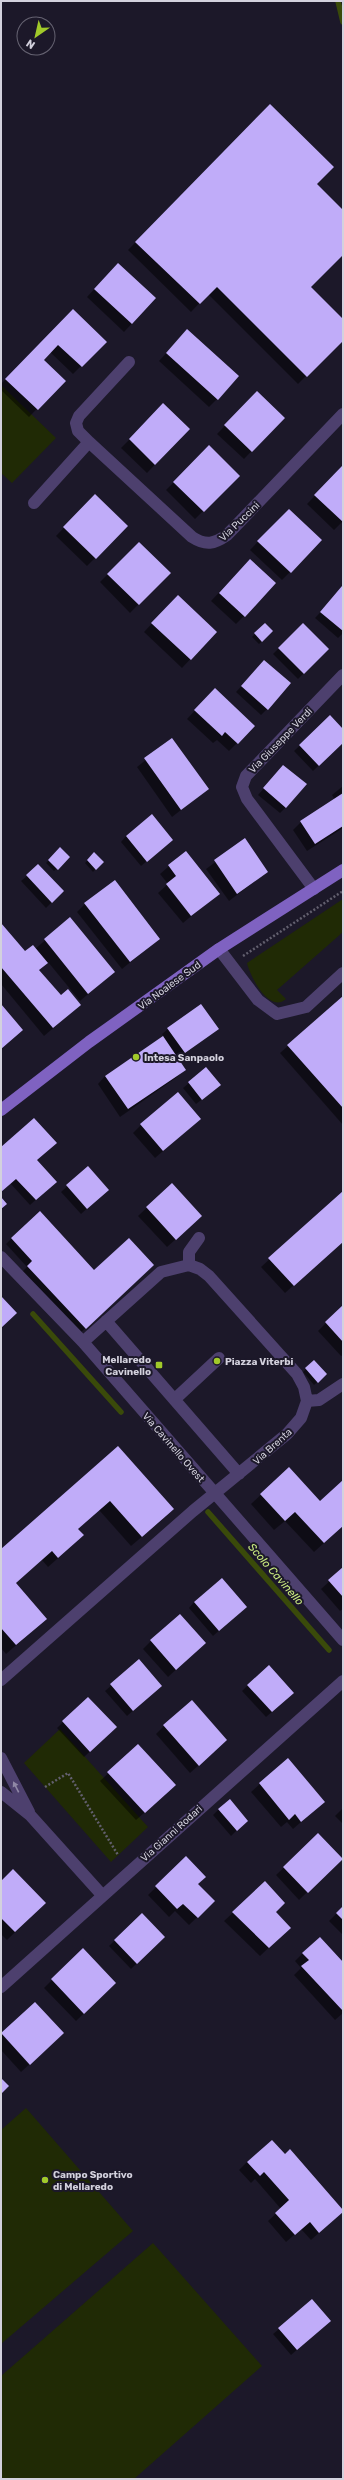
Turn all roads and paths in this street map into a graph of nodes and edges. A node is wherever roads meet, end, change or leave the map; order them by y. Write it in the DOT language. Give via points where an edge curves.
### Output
graph roads {
  1 [pos="129,362"];
  2 [pos="343,414"];
  3 [pos="89,442"];
  4 [pos="34,503"];
  5 [pos="343,675"];
  6 [pos="343,870"];
  7 [pos="314,889"];
  8 [pos="343,891"];
  9 [pos="219,949"];
  10 [pos="231,964"];
  11 [pos="343,973"];
  12 [pos="1,1110"];
  13 [pos="199,1238"];
  14 [pos="1,1257"];
  15 [pos="188,1265"];
  16 [pos="106,1321"];
  17 [pos="83,1342"];
  18 [pos="219,1358"];
  19 [pos="343,1384"];
  20 [pos="175,1398"];
  21 [pos="307,1401"];
  22 [pos="239,1474"];
  23 [pos="215,1494"];
  24 [pos="343,1640"];
  25 [pos="1,1680"];
  26 [pos="343,1681"];
  27 [pos="1,1758"];
  28 [pos="45,1787"];
  29 [pos="1,1792"];
  30 [pos="30,1815"];
  31 [pos="118,1855"];
  32 [pos="102,1895"];
  33 [pos="1,1987"];
  1 -- 3 [label="street, Via Puccini" via="79,416 76,423 78,431"];
  2 -- 3 [label="street, Via Puccini" via="227,535 216,543 202,543 192,537"];
  3 -- 4 [label="street"];
  5 -- 7 [label="street, Via Giuseppe Verdi" via="246,776 242,787 247,799"];
  6 -- 7 [label="main road, Via Noalese Sud"];
  7 -- 9 [label="main road, Via Noalese Sud"];
  8 -- 10 [label="path"];
  9 -- 10 [label="street"];
  9 -- 12 [label="main road, Via Noalese Sud" via="89,1042"];
  10 -- 11 [label="street" via="258,1000 277,1014 306,1007"];
  13 -- 15 [label="street" via="189,1252"];
  14 -- 17 [label="street, Via Cavinello Ovest"];
  15 -- 16 [label="street" via="161,1272"];
  15 -- 21 [label="street" via="200,1269 209,1276 296,1374 304,1387"];
  16 -- 17 [label="street"];
  16 -- 20 [label="street"];
  17 -- 23 [label="street, Via Cavinello Ovest"];
  18 -- 20 [label="street"];
  19 -- 21 [label="street" via="320,1400"];
  20 -- 22 [label="street"];
  21 -- 22 [label="street, Via Brenta" via="301,1418 287,1434"];
  22 -- 23 [label="street, Via Brenta"];
  23 -- 24 [label="street, Via Cavinello Ovest"];
  23 -- 25 [label="street, Via Brenta"];
  26 -- 32 [label="street, Via Gianni Rodari"];
  30 -- 27 [label="street, one-way"];
  28 -- 31 [label="path" via="68,1773"];
  29 -- 30 [label="street"];
  30 -- 32 [label="street"];
  32 -- 33 [label="street, Via Gianni Rodari"];
}
